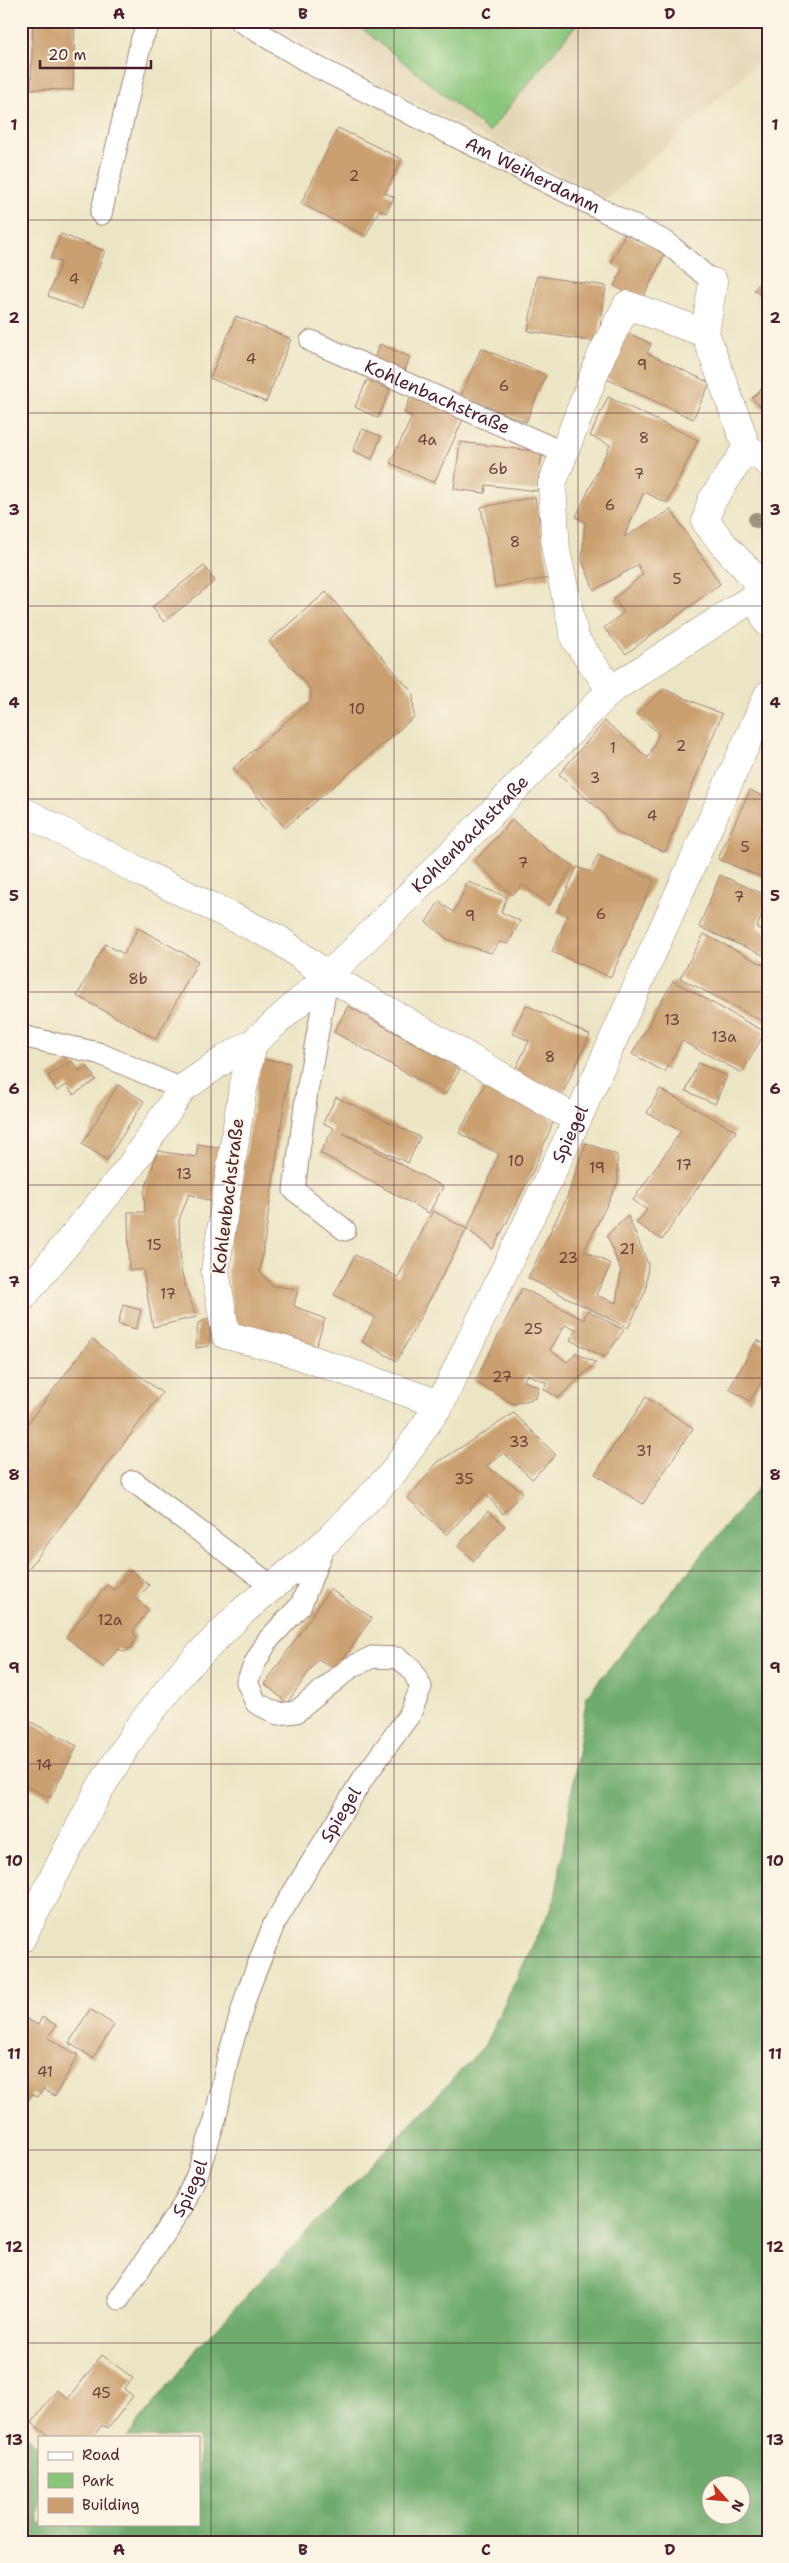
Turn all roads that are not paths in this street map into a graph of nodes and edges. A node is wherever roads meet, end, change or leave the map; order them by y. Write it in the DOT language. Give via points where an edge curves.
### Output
graph roads {
  1 [pos="151,21"];
  2 [pos="240,21"];
  3 [pos="101,214"];
  4 [pos="713,282"];
  5 [pos="705,333"];
  6 [pos="311,341"];
  7 [pos="564,453"];
  8 [pos="757,455"];
  9 [pos="762,590"];
  10 [pos="768,623"];
  11 [pos="611,690"];
  12 [pos="768,696"];
  13 [pos="21,810"];
  14 [pos="328,976"];
  15 [pos="21,1036"];
  16 [pos="253,1043"];
  17 [pos="182,1089"];
  18 [pos="577,1120"];
  19 [pos="345,1230"];
  20 [pos="21,1299"];
  21 [pos="440,1404"];
  22 [pos="133,1481"];
  23 [pos="325,1543"];
  24 [pos="272,1587"];
  25 [pos="21,1938"];
  26 [pos="119,2299"];
  1 -- 3 [label="lane" via="142,38"];
  2 -- 4 [label="lane, Am Weiherdamm" via="313,65 666,242"];
  4 -- 5 [label="street, Am Weiherdamm"];
  5 -- 7 [label="street" via="626,305 602,354"];
  5 -- 8 [label="street, Am Weiherdamm" via="728,399"];
  6 -- 7 [label="lane, Kohlenbachstraße"];
  7 -- 11 [label="street" via="552,484 556,551 575,639"];
  8 -- 9 [label="street" via="711,502 706,522"];
  9 -- 10 [label="street"];
  9 -- 11 [label="street, Kohlenbachstraße"];
  11 -- 14 [label="street, Kohlenbachstraße"];
  12 -- 18 [label="street, Spiegel"];
  13 -- 14 [label="street" via="278,939"];
  14 -- 16 [label="street, Kohlenbachstraße"];
  14 -- 18 [label="street"];
  14 -- 19 [label="lane" via="307,1091 294,1190"];
  15 -- 17 [label="lane" via="98,1053"];
  16 -- 17 [label="street, Kohlenbachstraße"];
  16 -- 21 [label="street, Kohlenbachstraße" via="242,1093 215,1271 226,1335 282,1349"];
  17 -- 20 [label="street, Kohlenbachstraße" via="130,1167"];
  18 -- 21 [label="street, Spiegel"];
  21 -- 23 [label="street, Spiegel" via="392,1474"];
  22 -- 24 [label="lane"];
  23 -- 24 [label="street, Spiegel"];
  23 -- 26 [label="lane, Spiegel" via="301,1605 268,1640 255,1663 247,1682 256,1702 278,1714 296,1712 350,1668 372,1657 398,1658 411,1668 421,1687 410,1714 360,1783 274,1924 247,1993 228,2058 215,2120 197,2175 184,2204"];
  24 -- 25 [label="street, Spiegel" via="183,1671 138,1728 99,1790"];
}
